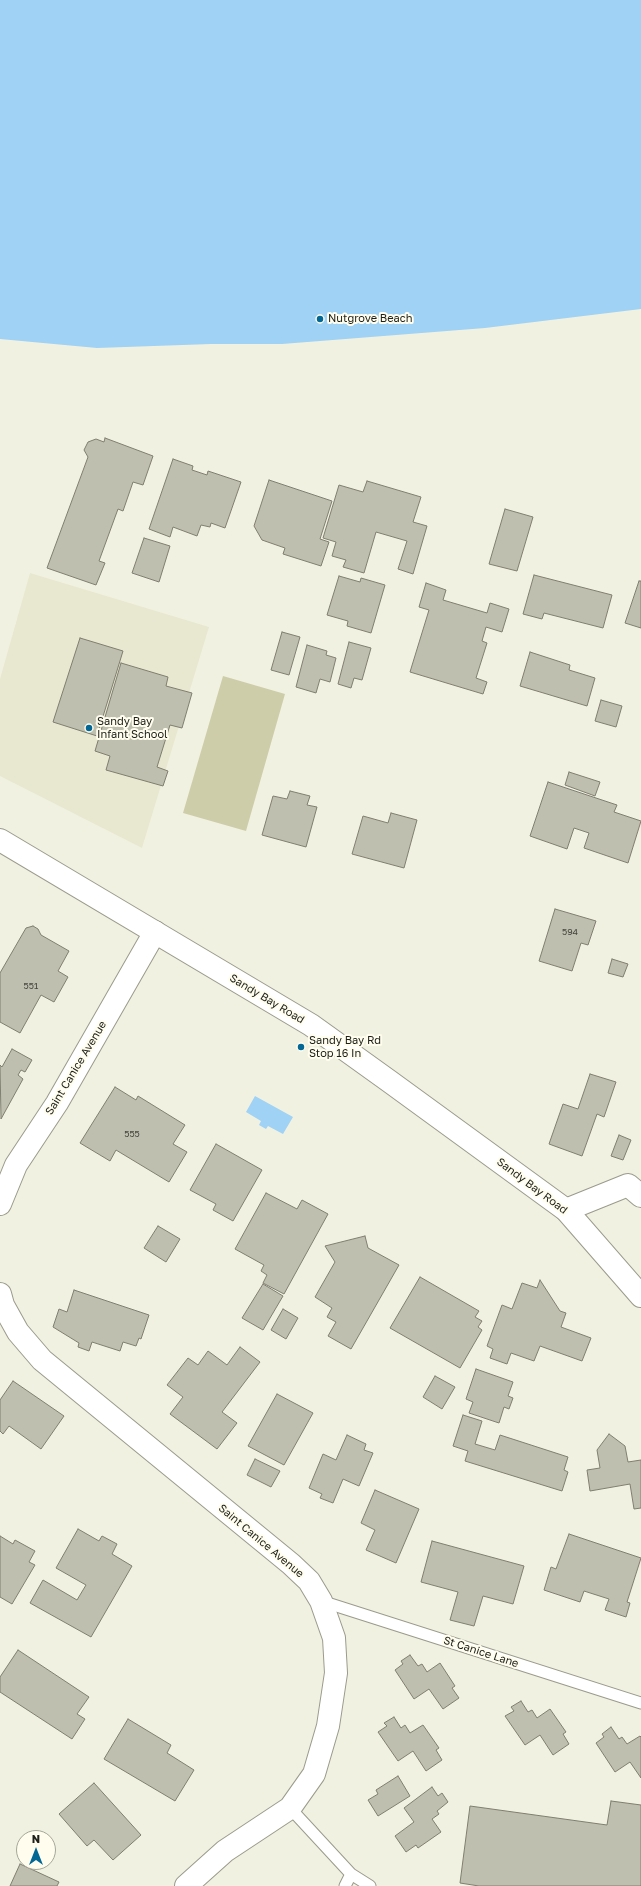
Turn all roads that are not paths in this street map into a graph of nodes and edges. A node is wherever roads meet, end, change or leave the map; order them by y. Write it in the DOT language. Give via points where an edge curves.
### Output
graph roads {
  1 [pos="0,840"];
  2 [pos="155,932"];
  3 [pos="8,1165"];
  4 [pos="641,1196"];
  5 [pos="0,1204"];
  6 [pos="566,1210"];
  7 [pos="0,1294"];
  8 [pos="641,1296"];
  9 [pos="321,1601"];
  10 [pos="641,1703"];
  11 [pos="290,1808"];
  12 [pos="351,1874"];
  13 [pos="186,1886"];
  14 [pos="345,1886"];
  15 [pos="370,1886"];
  1 -- 2 [label="street, Sandy Bay Road"];
  2 -- 3 [label="street, Saint Canice Avenue" via="56,1103"];
  2 -- 6 [label="street, Sandy Bay Road" via="311,1025"];
  3 -- 5 [label="street, Saint Canice Avenue"];
  4 -- 6 [label="street" via="628,1185"];
  6 -- 8 [label="street, Sandy Bay Road"];
  7 -- 9 [label="street, Saint Canice Avenue" via="18,1332 42,1360 291,1564 308,1581"];
  9 -- 10 [label="lane, St Canice Lane"];
  9 -- 11 [label="street, Saint Canice Avenue" via="334,1638 336,1673 328,1726 314,1774"];
  11 -- 12 [label="lane"];
  11 -- 13 [label="street, Saint Canice Avenue" via="225,1851"];
  12 -- 14 [label="lane"];
  12 -- 15 [label="lane"];
}
